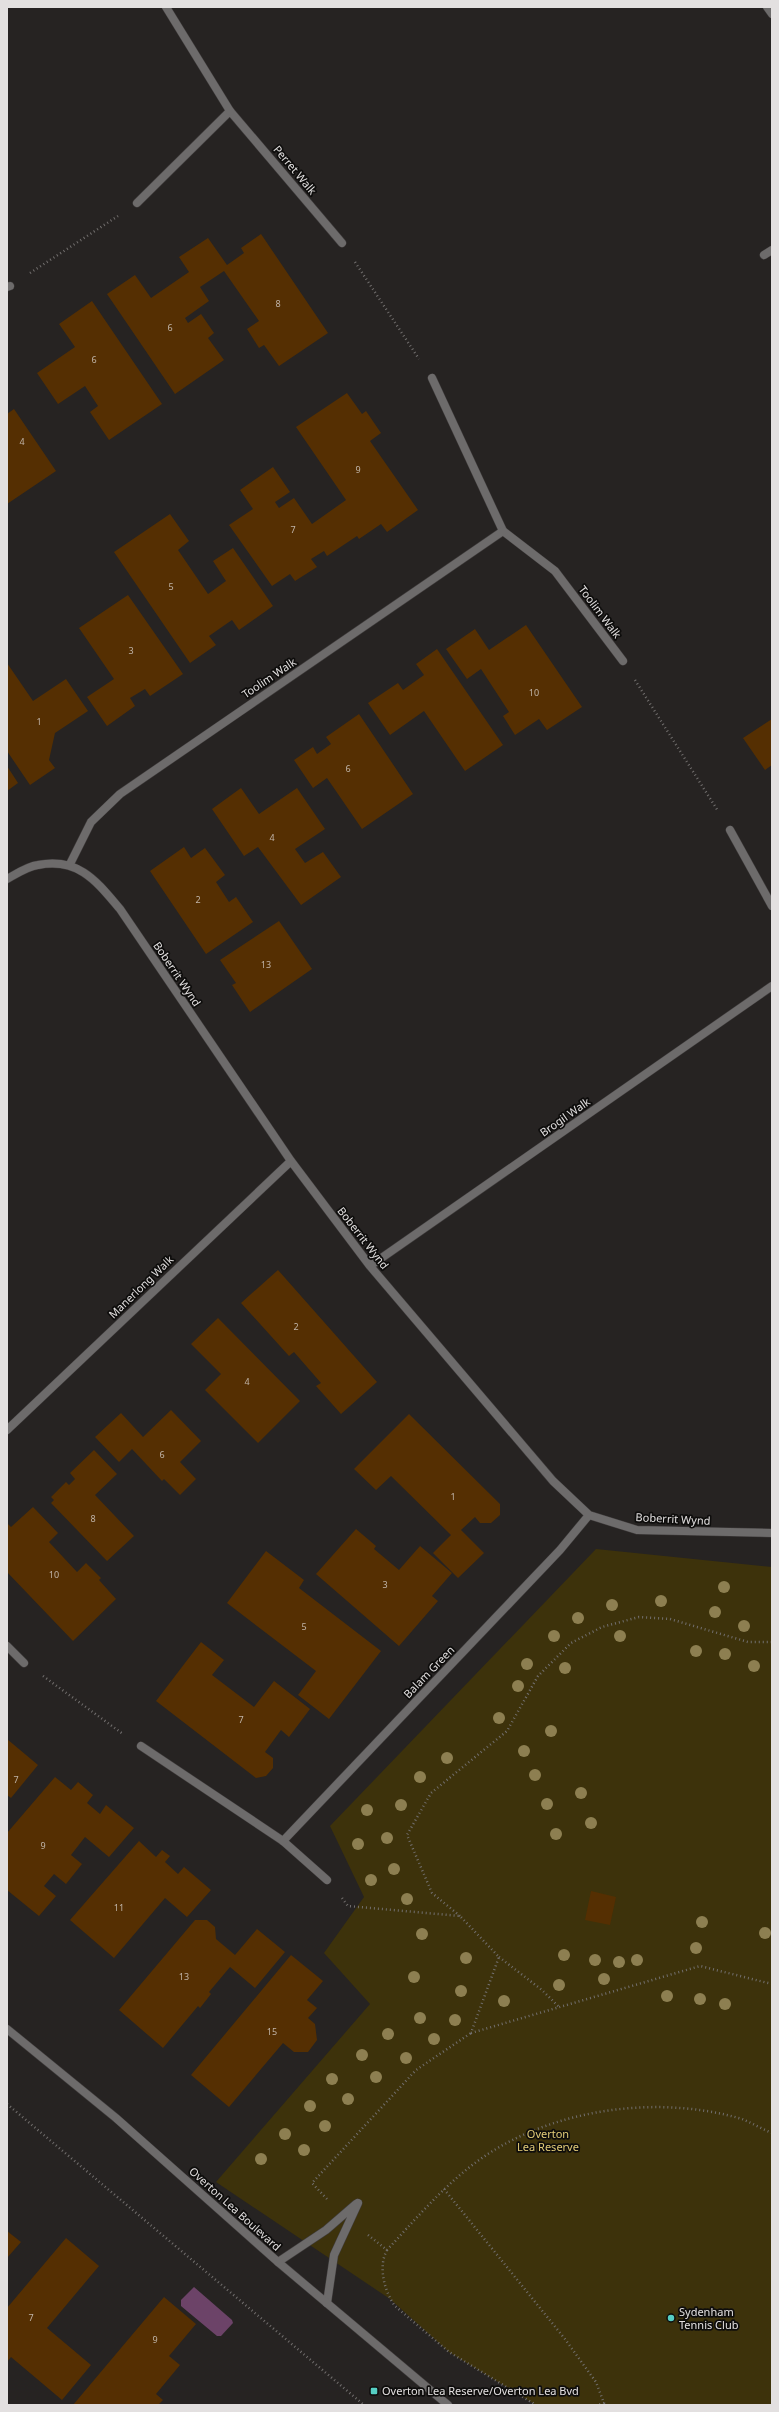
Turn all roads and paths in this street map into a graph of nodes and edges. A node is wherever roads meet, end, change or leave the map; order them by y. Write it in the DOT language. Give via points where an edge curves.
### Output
graph roads {
  1 [pos="166,7"];
  2 [pos="767,7"];
  3 [pos="772,14"];
  4 [pos="230,111"];
  5 [pos="137,203"];
  6 [pos="342,243"];
  7 [pos="772,250"];
  8 [pos="764,255"];
  9 [pos="8,287"];
  10 [pos="432,378"];
  11 [pos="503,531"];
  12 [pos="623,661"];
  13 [pos="730,830"];
  14 [pos="70,864"];
  15 [pos="7,879"];
  16 [pos="772,906"];
  17 [pos="772,986"];
  18 [pos="291,1161"];
  19 [pos="370,1266"];
  20 [pos="7,1430"];
  21 [pos="589,1515"];
  22 [pos="772,1533"];
  23 [pos="772,1642"];
  24 [pos="7,1646"];
  25 [pos="24,1663"];
  26 [pos="141,1746"];
  27 [pos="283,1841"];
  28 [pos="327,1880"];
  29 [pos="460,1916"];
  30 [pos="499,1957"];
  31 [pos="772,1984"];
  32 [pos="558,2007"];
  33 [pos="7,2029"];
  34 [pos="471,2033"];
  35 [pos="7,2104"];
  36 [pos="772,2133"];
  37 [pos="444,2190"];
  38 [pos="347,2218"];
  39 [pos="387,2250"];
  40 [pos="278,2262"];
  41 [pos="327,2303"];
  42 [pos="604,2404"];
  43 [pos="364,2405"];
  44 [pos="448,2405"];
  45 [pos="536,2405"];
  46 [pos="598,2405"];
  1 -- 4 [label="street, Perret Walk"];
  2 -- 3 [label="street"];
  4 -- 5 [label="street"];
  4 -- 6 [label="street, Perret Walk"];
  5 -- 9 [label="path"];
  6 -- 10 [label="path"];
  7 -- 8 [label="street"];
  10 -- 11 [label="street, Toolim Walk"];
  11 -- 12 [label="street, Toolim Walk" via="555,571"];
  11 -- 14 [label="street, Toolim Walk" via="120,794 91,822"];
  12 -- 13 [label="path"];
  13 -- 16 [label="street"];
  14 -- 15 [label="street" via="38,865"];
  14 -- 18 [label="street, Boberrit Wynd" via="98,883 120,910"];
  17 -- 19 [label="street, Brogil Walk"];
  18 -- 19 [label="street, Boberrit Wynd"];
  18 -- 20 [label="street, Manerlong Walk"];
  19 -- 21 [label="street, Boberrit Wynd" via="553,1481"];
  21 -- 22 [label="street, Boberrit Wynd" via="638,1530"];
  21 -- 27 [label="street, Balam Green" via="554,1556"];
  23 -- 29 [label="path" via="748,1642 677,1620 639,1618 602,1626 571,1643 538,1676 507,1731 431,1793 407,1835 432,1893"];
  24 -- 25 [label="street"];
  25 -- 26 [label="path"];
  26 -- 27 [label="street"];
  27 -- 28 [label="street"];
  28 -- 29 [label="path" via="348,1906"];
  29 -- 30 [label="path"];
  30 -- 32 [label="path" via="542,1990"];
  30 -- 34 [label="path"];
  31 -- 32 [label="path" via="700,1966"];
  32 -- 34 [label="path"];
  33 -- 40 [label="street, Overton Lea Boulevard" via="116,2118"];
  34 -- 38 [label="path" via="416,2070 312,2183"];
  35 -- 43 [label="path"];
  36 -- 37 [label="path" via="742,2120 679,2108 623,2108 570,2119 520,2136 471,2166"];
  37 -- 39 [label="path"];
  37 -- 42 [label="path" via="566,2339 596,2382"];
  38 -- 39 [label="path"];
  38 -- 40 [label="street"];
  38 -- 41 [label="street" via="334,2255"];
  39 -- 45 [label="path" via="382,2266 384,2283 395,2306 449,2352"];
  40 -- 41 [label="street, Overton Lea Boulevard"];
  41 -- 44 [label="street, Overton Lea Boulevard"];
  42 -- 46 [label="path"];
}
